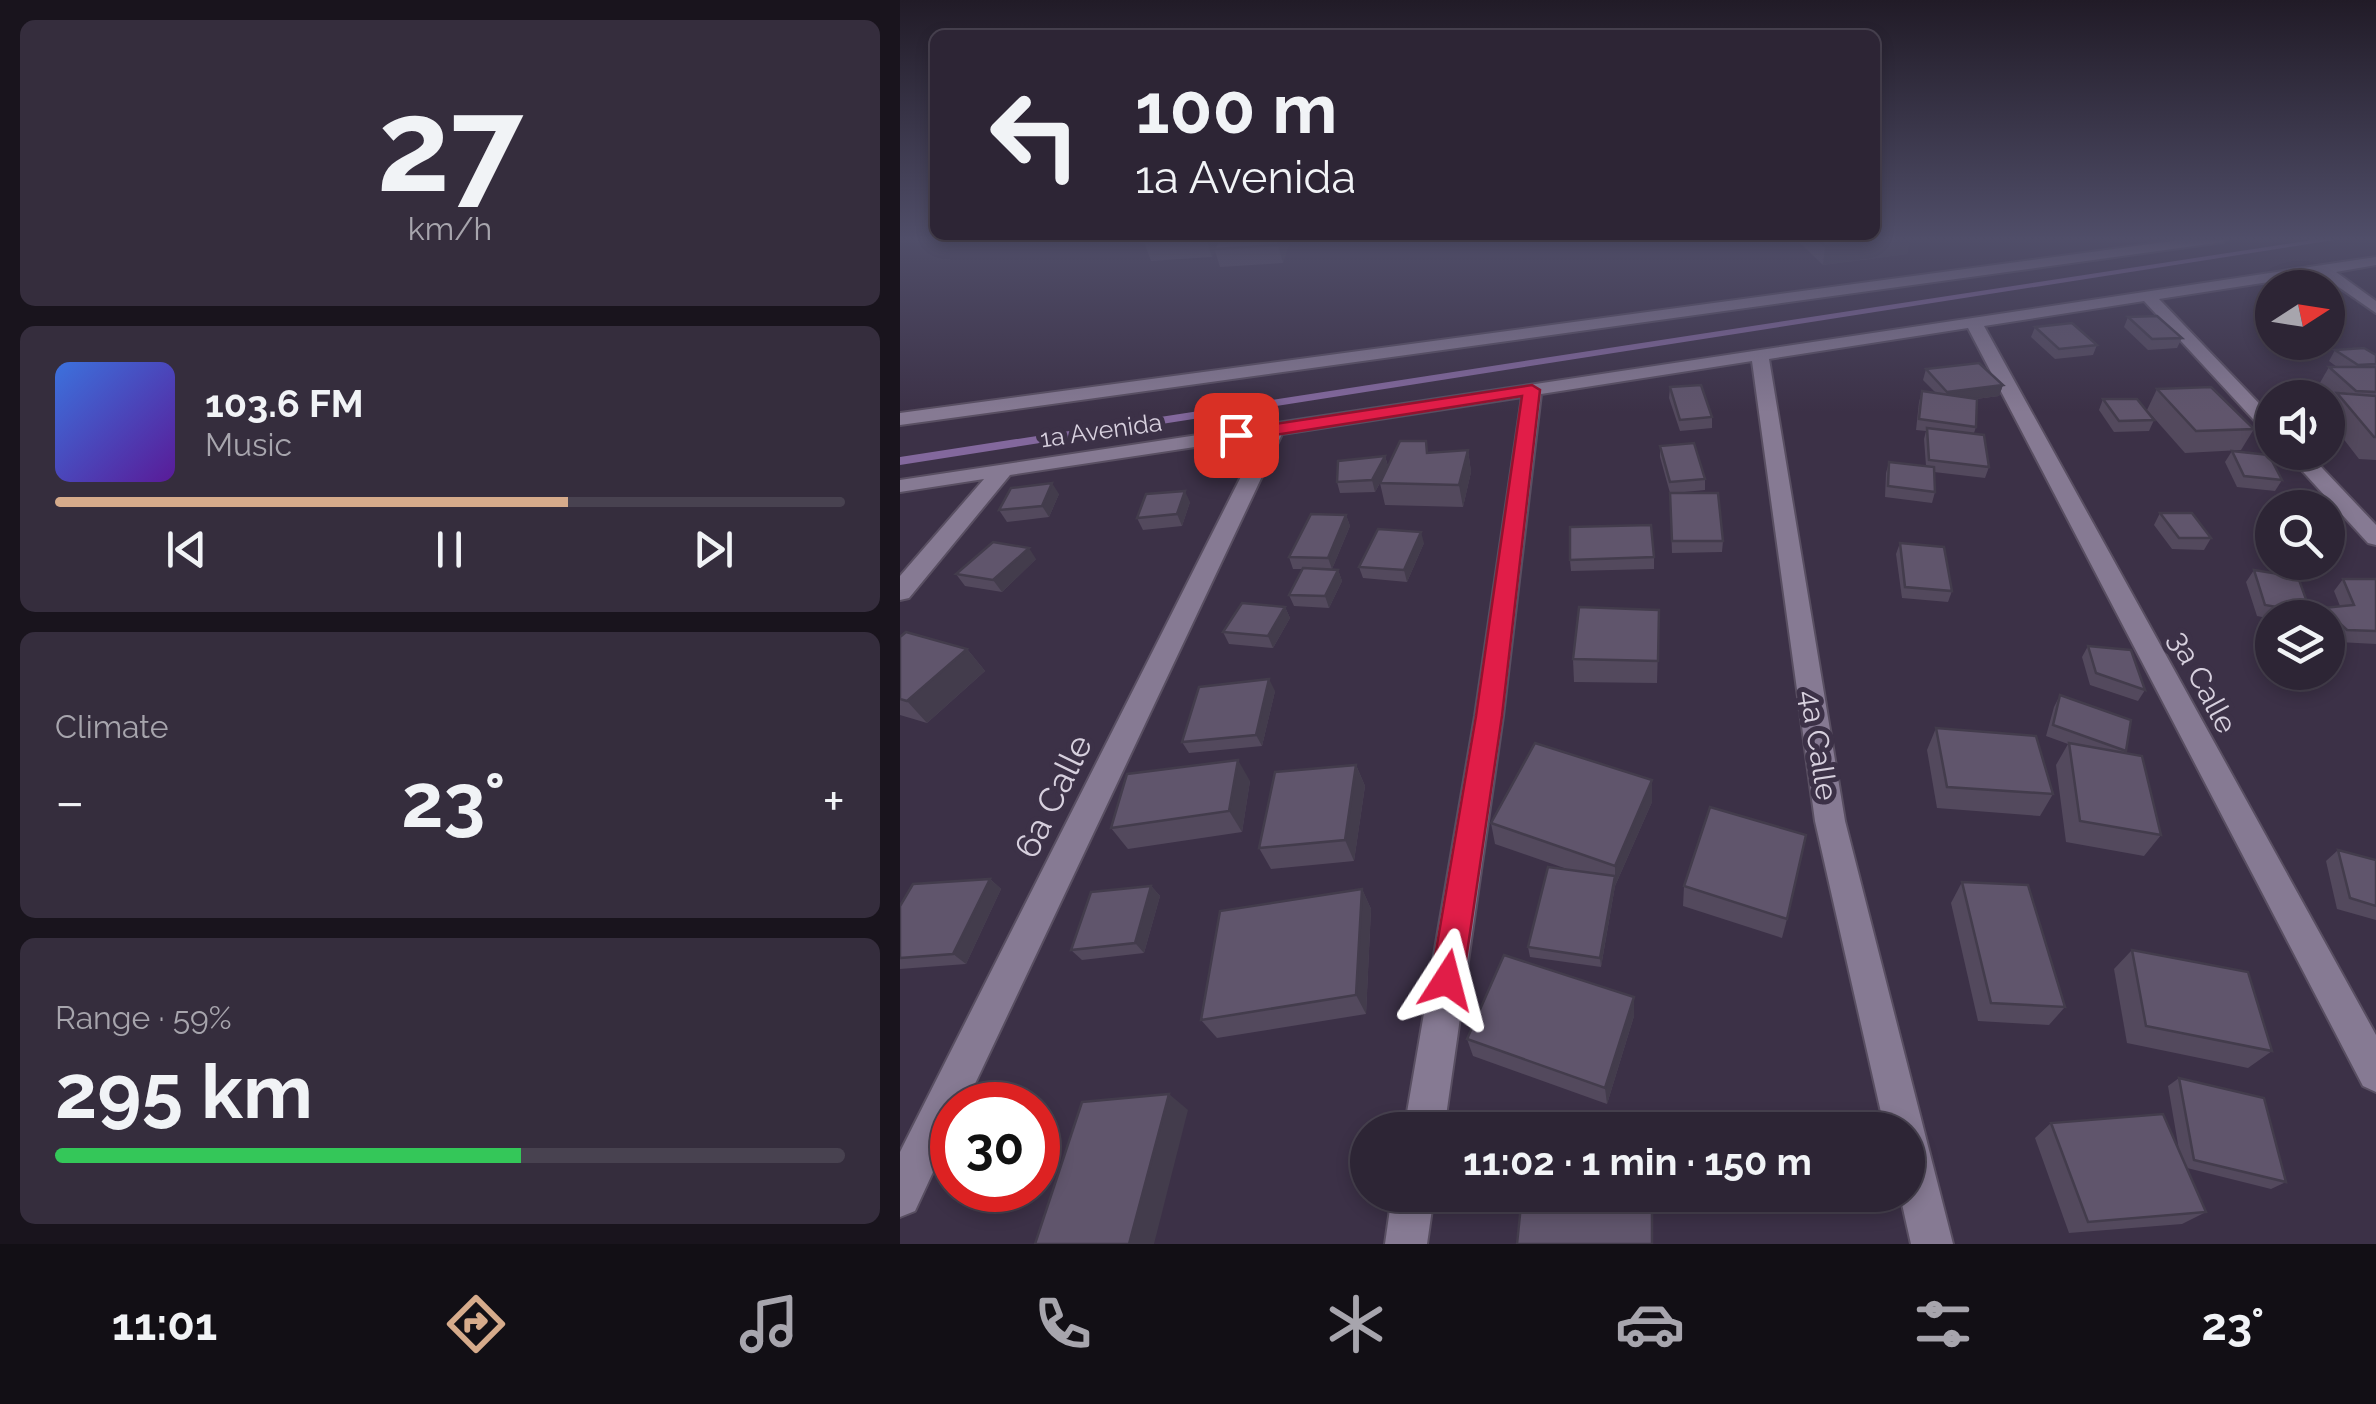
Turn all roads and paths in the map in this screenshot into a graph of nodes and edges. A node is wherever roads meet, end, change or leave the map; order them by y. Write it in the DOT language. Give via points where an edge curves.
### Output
graph roads {
  1 [pos="1799,296"];
  2 [pos="2140,296"];
  3 [pos="2148,296"];
  4 [pos="1973,322"];
  5 [pos="1760,355"];
  6 [pos="1532,390"];
  7 [pos="2255,410"];
  8 [pos="900,419"];
  9 [pos="1274,430"];
  10 [pos="1004,469"];
  11 [pos="2312,470"];
  12 [pos="900,486"];
  13 [pos="2376,538"];
  14 [pos="900,592"];
  15 [pos="2376,1072"];
  16 [pos="1427,1112"];
  17 [pos="1901,1112"];
  18 [pos="900,1196"];
  19 [pos="1411,1212"];
  20 [pos="1925,1212"];
  21 [pos="1406,1244"];
  22 [pos="1932,1244"];
  1 -- 8 [label="street"];
  2 -- 4 [label="street, 1a Avenida"];
  3 -- 7 [label="street"];
  4 -- 5 [label="street, 1a Avenida"];
  4 -- 15 [label="street, 3a Calle"];
  5 -- 6 [label="street, 1a Avenida"];
  5 -- 17 [label="street, 4a Calle" via="1830,820"];
  6 -- 9 [label="street, 1a Avenida"];
  6 -- 16 [label="street"];
  9 -- 10 [label="street, 1a Avenida"];
  9 -- 18 [label="street, 6a Calle"];
  10 -- 12 [label="street, 1a Avenida"];
  10 -- 14 [label="street"];
  11 -- 13 [label="street"];
  19 -- 21 [label="street"];
  20 -- 22 [label="street"];
}
